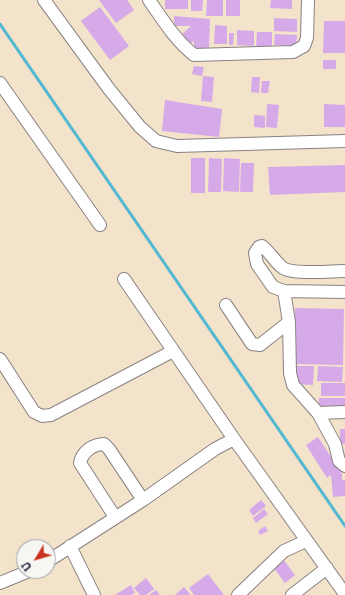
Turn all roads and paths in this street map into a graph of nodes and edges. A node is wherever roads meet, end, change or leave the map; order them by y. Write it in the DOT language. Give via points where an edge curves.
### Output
graph roads {
  1 [pos="44,0"];
  2 [pos="149,0"];
  3 [pos="308,0"];
  4 [pos="0,83"];
  5 [pos="345,142"];
  6 [pos="100,226"];
  7 [pos="345,271"];
  8 [pos="124,279"];
  9 [pos="284,291"];
  10 [pos="345,292"];
  11 [pos="226,305"];
  12 [pos="289,322"];
  13 [pos="173,351"];
  14 [pos="0,359"];
  15 [pos="345,412"];
  16 [pos="318,413"];
  17 [pos="234,439"];
  18 [pos="345,466"];
  19 [pos="143,500"];
  20 [pos="115,517"];
  21 [pos="306,541"];
  22 [pos="70,546"];
  23 [pos="56,556"];
  24 [pos="327,568"];
  25 [pos="16,576"];
  26 [pos="0,583"];
  27 [pos="345,594"];
  28 [pos="94,595"];
  29 [pos="238,595"];
  30 [pos="292,595"];
  1 -- 5 [label="street" via="140,127 156,141 177,146"];
  2 -- 3 [label="street" via="183,46 194,55 293,52 304,46 307,38"];
  4 -- 6 [label="street"];
  7 -- 9 [label="street" via="305,273 284,269 268,251 262,246 259,247 255,254 257,264 273,287"];
  8 -- 13 [label="street"];
  9 -- 10 [label="street"];
  9 -- 12 [label="street"];
  11 -- 12 [label="street" via="252,344 260,345"];
  12 -- 16 [label="street" via="290,373 293,385"];
  13 -- 14 [label="street" via="51,415 42,416 34,412"];
  13 -- 17 [label="street"];
  15 -- 16 [label="street"];
  16 -- 18 [label="street" via="335,444 339,461"];
  17 -- 19 [label="street" via="215,449"];
  17 -- 21 [label="street"];
  19 -- 20 [label="street"];
  19 -- 20 [label="street" via="109,449 104,444 93,447 81,458 80,463"];
  20 -- 22 [label="street"];
  21 -- 24 [label="street"];
  21 -- 29 [label="street" via="284,551"];
  22 -- 23 [label="street"];
  22 -- 28 [label="street"];
  24 -- 27 [label="street"];
  24 -- 30 [label="street"];
  25 -- 26 [label="street"];
}
